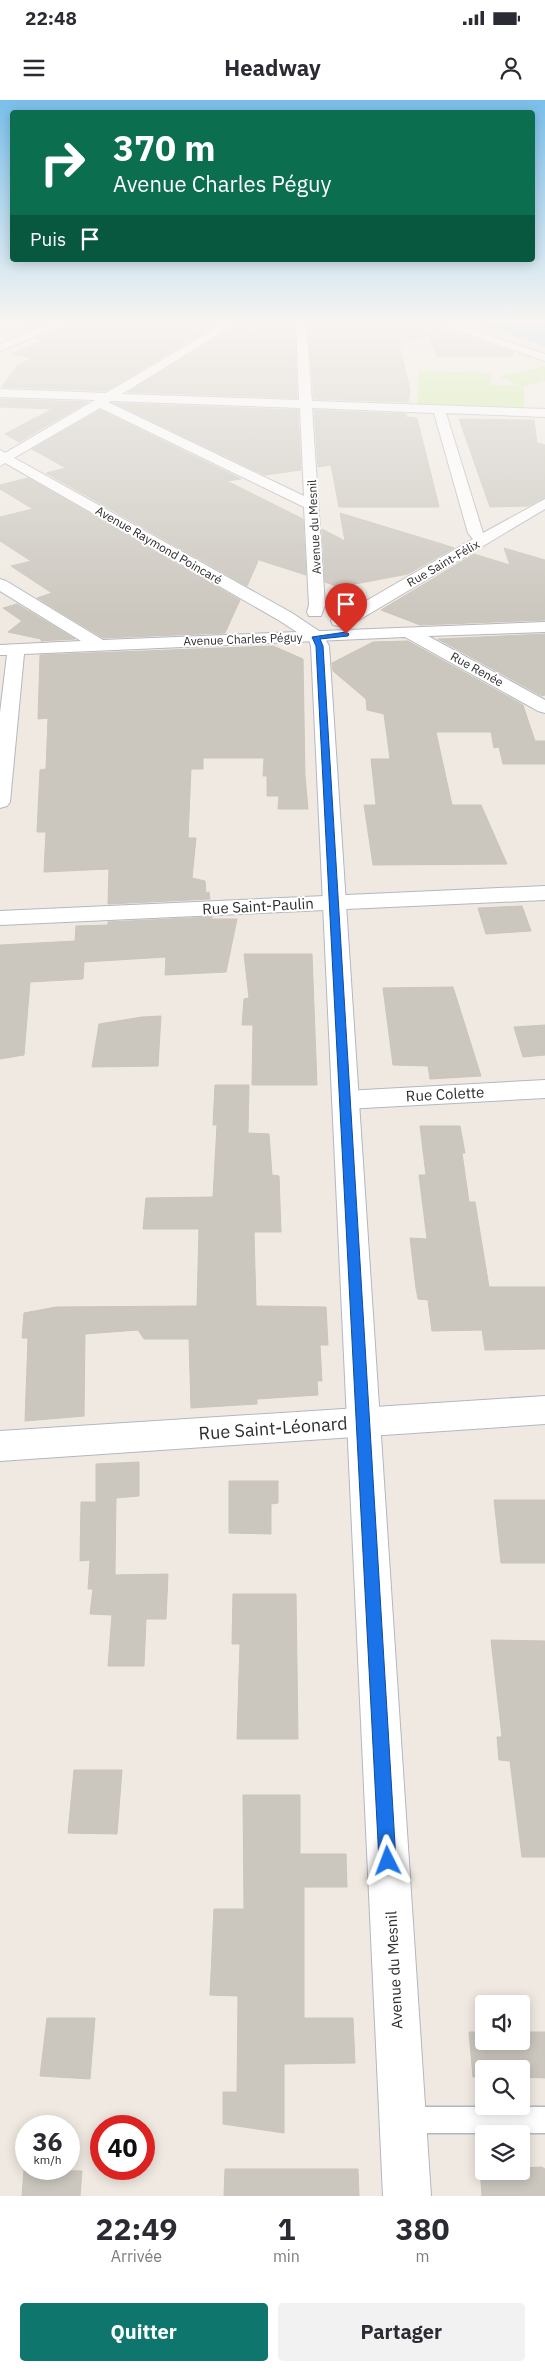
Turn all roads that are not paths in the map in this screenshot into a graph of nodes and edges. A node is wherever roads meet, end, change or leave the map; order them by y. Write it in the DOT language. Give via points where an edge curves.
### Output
graph roads {
  1 [pos="70,420"];
  2 [pos="144,420"];
  3 [pos="307,420"];
  4 [pos="442,420"];
  5 [pos="2,458"];
  6 [pos="545,503"];
  7 [pos="313,506"];
  8 [pos="482,540"];
  9 [pos="0,584"];
  10 [pos="286,617"];
  11 [pos="329,626"];
  12 [pos="545,627"];
  13 [pos="409,632"];
  14 [pos="99,645"];
  15 [pos="8,650"];
  16 [pos="545,706"];
  17 [pos="0,802"];
  18 [pos="545,893"];
  19 [pos="334,903"];
  20 [pos="0,918"];
  21 [pos="545,1089"];
  22 [pos="345,1100"];
  23 [pos="545,1410"];
  24 [pos="363,1422"];
  25 [pos="0,1446"];
  26 [pos="402,2120"];
  27 [pos="545,2120"];
  28 [pos="407,2196"];
  1 -- 5 [label="street"];
  2 -- 7 [label="street"];
  3 -- 7 [label="street, Avenue du Mesnil"];
  4 -- 8 [label="street" via="475,533"];
  5 -- 10 [label="street, Avenue Raymond Poincaré"];
  6 -- 8 [label="street, Rue Saint-Félix"];
  7 -- 11 [label="street, Avenue du Mesnil" via="317,605"];
  8 -- 11 [label="street, Rue Saint-Félix" via="353,616"];
  9 -- 14 [label="street"];
  10 -- 11 [label="street, Avenue Raymond Poincaré"];
  10 -- 11 [label="street" via="297,613"];
  11 -- 13 [label="street, Avenue Charles Péguy"];
  11 -- 14 [label="street, Avenue Charles Péguy" via="292,636"];
  11 -- 19 [label="street, Avenue du Mesnil" via="320,646"];
  12 -- 13 [label="street, Avenue Charles Péguy"];
  13 -- 16 [label="street, Rue Renée"];
  14 -- 15 [label="street, Avenue Charles Péguy"];
  15 -- 17 [label="street"];
  18 -- 19 [label="street, Rue Saint-Paulin"];
  19 -- 20 [label="street, Rue Saint-Paulin"];
  19 -- 22 [label="street, Avenue du Mesnil"];
  21 -- 22 [label="street, Rue Colette"];
  22 -- 24 [label="street, Avenue du Mesnil"];
  23 -- 24 [label="street, Rue Saint-Léonard"];
  24 -- 25 [label="street, Rue Saint-Léonard"];
  24 -- 26 [label="street, Avenue du Mesnil"];
  26 -- 27 [label="lane"];
  26 -- 28 [label="street, Avenue du Mesnil"];
}
